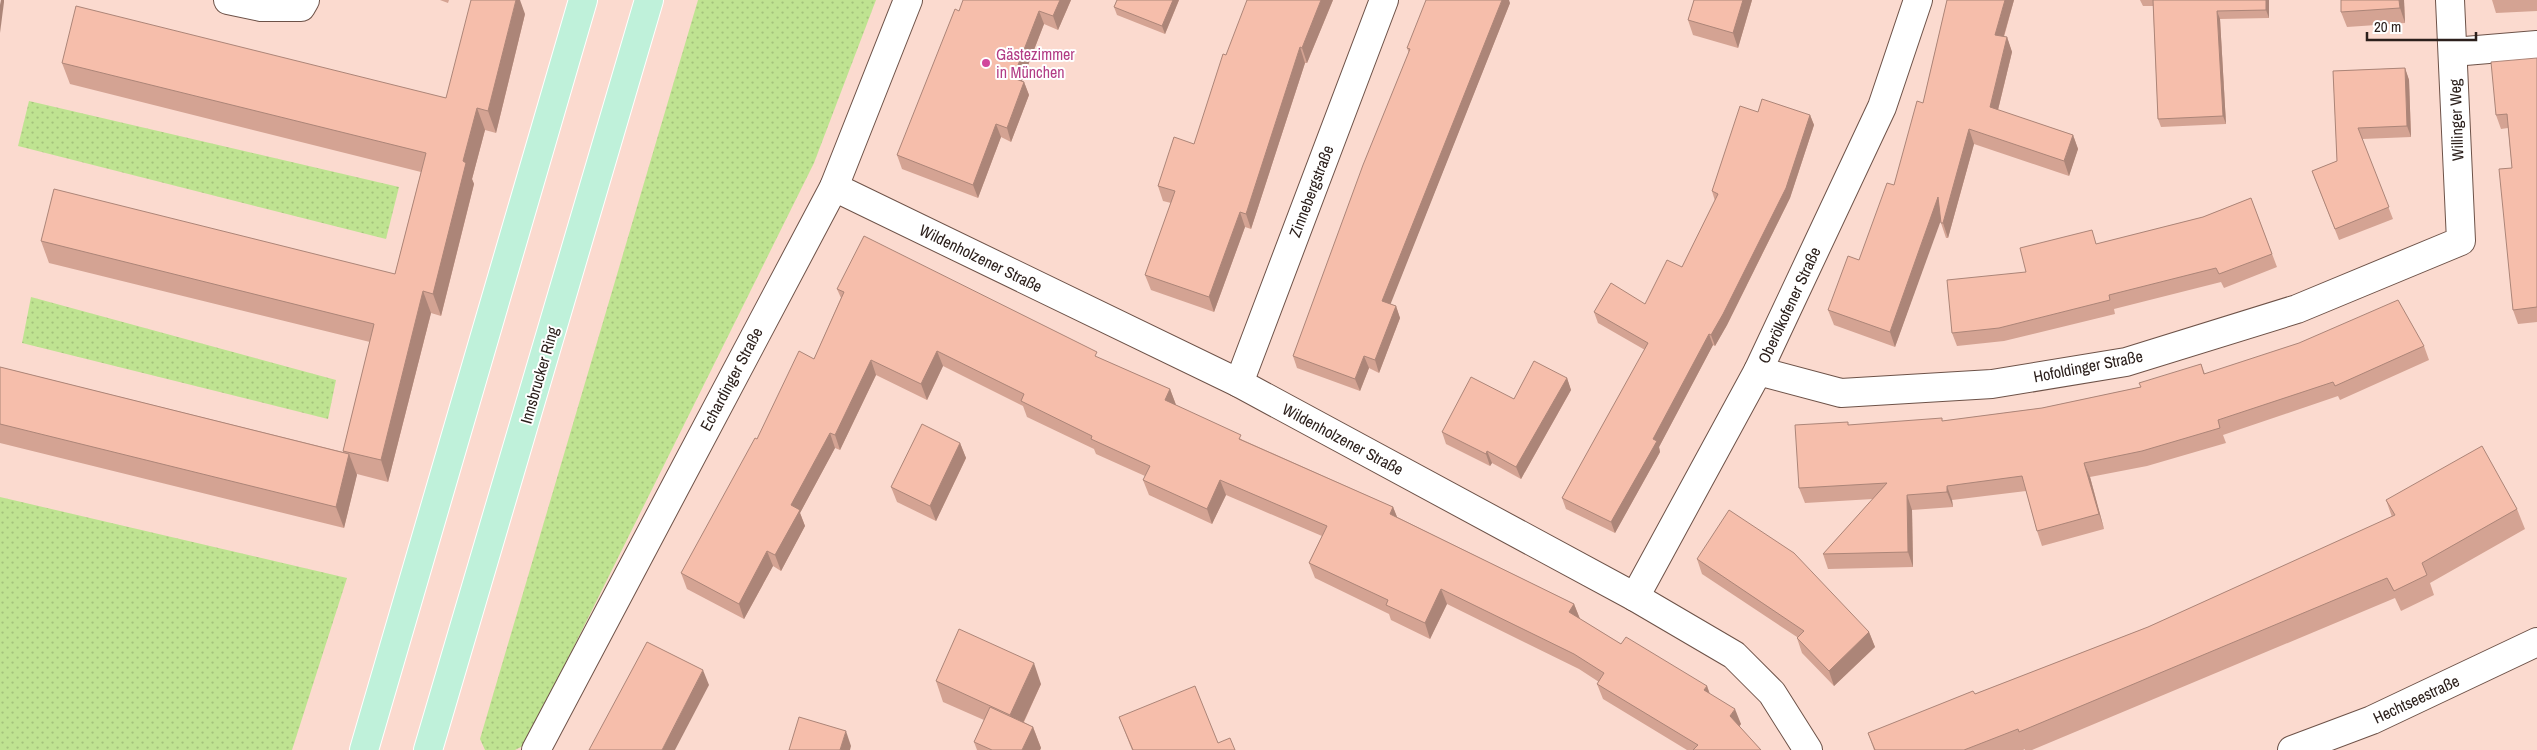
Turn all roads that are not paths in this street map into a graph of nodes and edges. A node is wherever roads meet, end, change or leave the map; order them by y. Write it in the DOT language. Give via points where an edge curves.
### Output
graph roads {
  1 [pos="228,0"];
  2 [pos="583,0"];
  3 [pos="649,0"];
  4 [pos="908,0"];
  5 [pos="1384,0"];
  6 [pos="1918,0"];
  7 [pos="2450,0"];
  8 [pos="303,3"];
  9 [pos="2537,45"];
  10 [pos="2453,52"];
  11 [pos="834,187"];
  12 [pos="2461,241"];
  13 [pos="1758,371"];
  14 [pos="1239,383"];
  15 [pos="1635,597"];
  16 [pos="2537,642"];
  17 [pos="364,750"];
  18 [pos="428,750"];
  19 [pos="536,750"];
  20 [pos="1808,750"];
  21 [pos="2292,750"];
  1 -- 8 [label="street" via="261,7"];
  2 -- 17 [label="main road"];
  3 -- 18 [label="main road, Innsbrucker Ring"];
  4 -- 11 [label="street, Echardinger Straße"];
  5 -- 14 [label="street, Zinnebergstraße"];
  6 -- 13 [label="street, Oberölkofener Straße" via="1882,107"];
  7 -- 10 [label="street, Willinger Weg"];
  9 -- 10 [label="street"];
  10 -- 12 [label="street, Willinger Weg"];
  11 -- 14 [label="street, Wildenholzener Straße"];
  11 -- 19 [label="street, Echardinger Straße"];
  12 -- 13 [label="street, Hofoldinger Straße" via="2297,309 2126,362 1992,384 1840,392"];
  13 -- 15 [label="street, Oberölkofener Straße"];
  14 -- 15 [label="street, Wildenholzener Straße"];
  15 -- 20 [label="street, Wildenholzener Straße" via="1734,655 1772,693"];
  16 -- 21 [label="street, Hechtseestraße" via="2372,720"];
}
